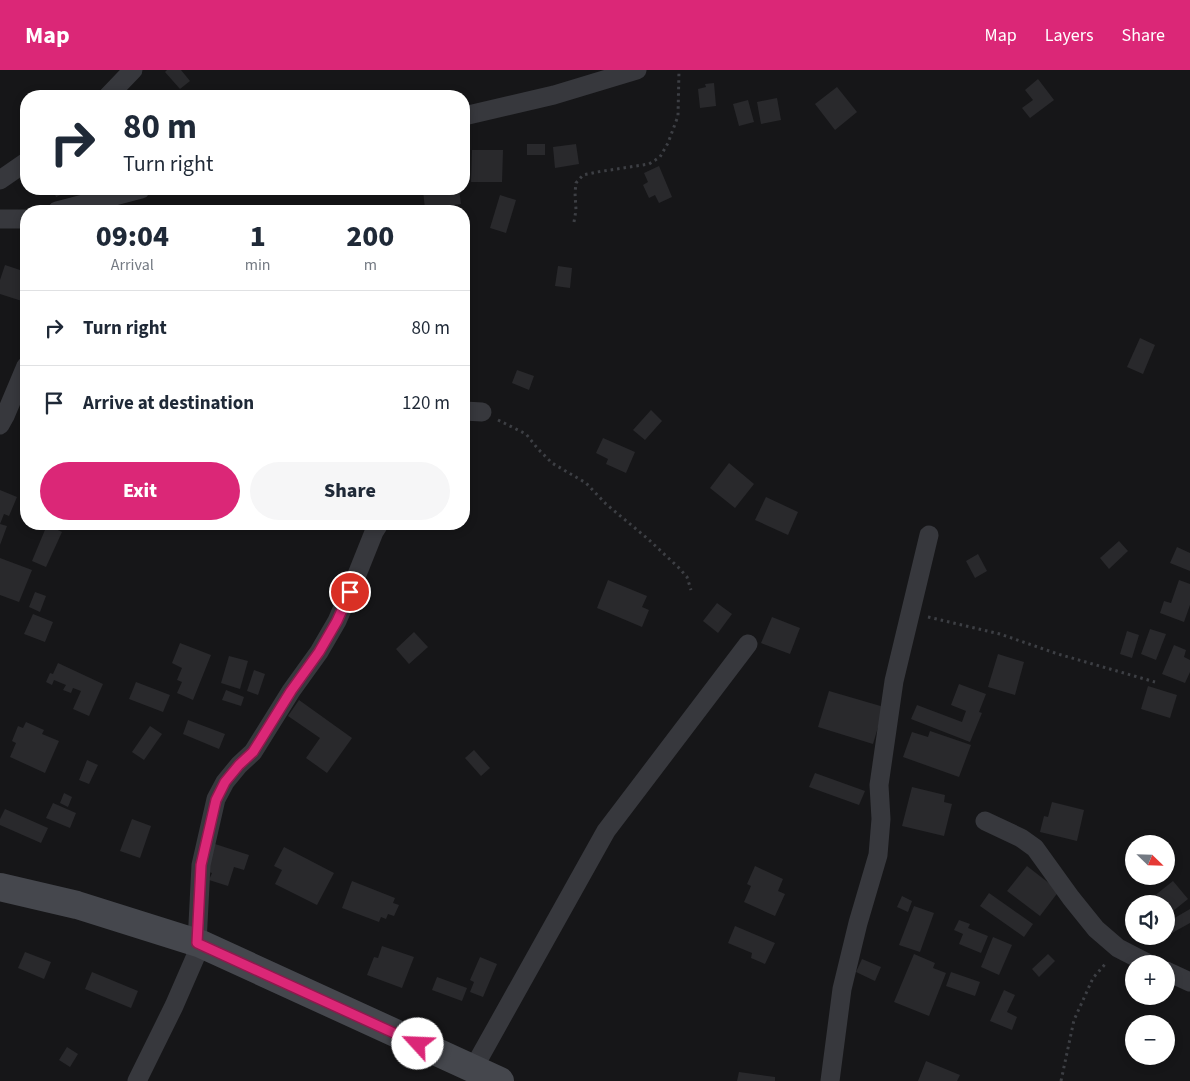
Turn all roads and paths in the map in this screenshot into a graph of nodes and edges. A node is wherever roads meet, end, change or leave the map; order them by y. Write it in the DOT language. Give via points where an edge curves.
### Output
graph roads {
  1 [pos="133,70"];
  2 [pos="635,70"];
  3 [pos="679,70"];
  4 [pos="114,90"];
  5 [pos="470,115"];
  6 [pos="20,166"];
  7 [pos="0,180"];
  8 [pos="121,195"];
  9 [pos="88,205"];
  10 [pos="0,219"];
  11 [pos="20,219"];
  12 [pos="574,222"];
  13 [pos="20,380"];
  14 [pos="473,411"];
  15 [pos="0,425"];
  16 [pos="375,530"];
  17 [pos="929,535"];
  18 [pos="692,590"];
  19 [pos="910,613"];
  20 [pos="748,644"];
  21 [pos="1154,682"];
  22 [pos="985,821"];
  23 [pos="0,887"];
  24 [pos="199,944"];
  25 [pos="1118,948"];
  26 [pos="1132,955"];
  27 [pos="1175,975"];
  28 [pos="1190,982"];
  29 [pos="473,1069"];
  30 [pos="137,1081"];
  31 [pos="500,1081"];
  32 [pos="830,1081"];
  33 [pos="1061,1081"];
  1 -- 4 [label="street"];
  2 -- 5 [label="street" via="554,95"];
  3 -- 12 [label="path" via="678,116 660,157 649,164 583,176 576,183 574,193"];
  6 -- 7 [label="street"];
  8 -- 9 [label="street"];
  10 -- 11 [label="street"];
  13 -- 15 [label="street"];
  14 -- 18 [label="path" via="526,434 552,463 586,483 678,567"];
  16 -- 24 [label="street" via="337,621 319,652 253,752 225,782 216,800 201,865"];
  17 -- 19 [label="street"];
  19 -- 21 [label="path" via="1000,634"];
  19 -- 32 [label="street" via="894,681 879,785 878,855 842,989"];
  20 -- 29 [label="street" via="606,831"];
  22 -- 25 [label="street" via="1035,848 1096,929"];
  23 -- 24 [label="main road" via="77,905"];
  24 -- 29 [label="main road"];
  24 -- 30 [label="street" via="174,1006"];
  25 -- 26 [label="street"];
  25 -- 33 [label="path" via="1094,978 1074,1020"];
  27 -- 28 [label="street"];
  29 -- 31 [label="main road"];
}
